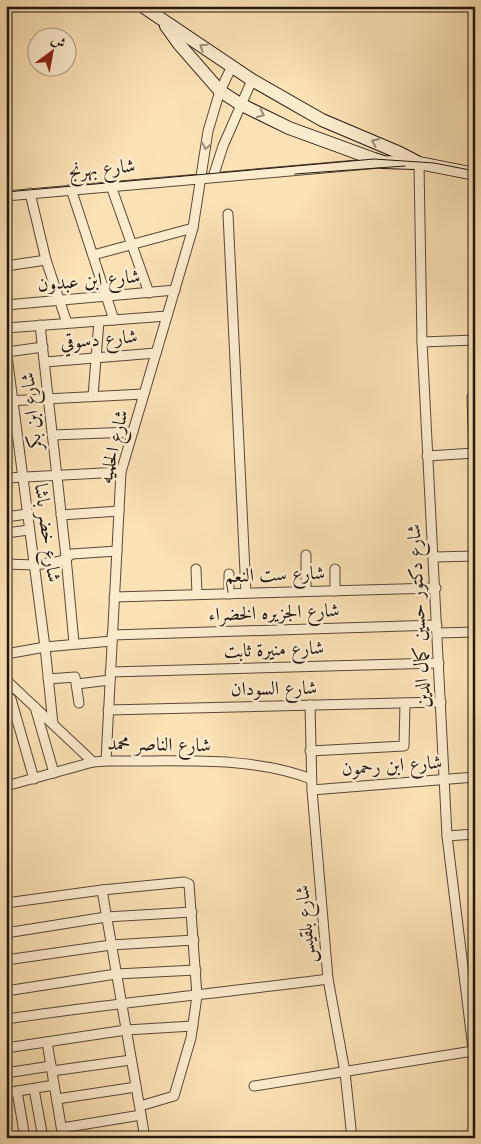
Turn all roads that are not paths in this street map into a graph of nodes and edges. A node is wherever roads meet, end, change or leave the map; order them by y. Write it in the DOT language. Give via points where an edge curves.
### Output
graph roads {
  1 [pos="142,7"];
  2 [pos="164,22"];
  3 [pos="232,66"];
  4 [pos="252,80"];
  5 [pos="220,91"];
  6 [pos="240,104"];
  7 [pos="383,162"];
  8 [pos="418,163"];
  9 [pos="475,174"];
  10 [pos="213,177"];
  11 [pos="200,178"];
  12 [pos="111,186"];
  13 [pos="71,189"];
  14 [pos="30,193"];
  15 [pos="6,196"];
  16 [pos="228,214"];
  17 [pos="193,228"];
  18 [pos="131,244"];
  19 [pos="93,256"];
  20 [pos="46,260"];
  21 [pos="6,266"];
  22 [pos="174,290"];
  23 [pos="149,293"];
  24 [pos="107,297"];
  25 [pos="60,301"];
  26 [pos="6,305"];
  27 [pos="167,316"];
  28 [pos="114,320"];
  29 [pos="100,321"];
  30 [pos="67,323"];
  31 [pos="40,325"];
  32 [pos="6,328"];
  33 [pos="475,340"];
  34 [pos="422,342"];
  35 [pos="6,348"];
  36 [pos="43,348"];
  37 [pos="7,352"];
  38 [pos="156,353"];
  39 [pos="96,358"];
  40 [pos="45,362"];
  41 [pos="144,394"];
  42 [pos="93,396"];
  43 [pos="472,397"];
  44 [pos="48,398"];
  45 [pos="10,401"];
  46 [pos="133,432"];
  47 [pos="52,435"];
  48 [pos="474,454"];
  49 [pos="427,456"];
  50 [pos="121,472"];
  51 [pos="56,476"];
  52 [pos="6,478"];
  53 [pos="22,478"];
  54 [pos="119,511"];
  55 [pos="27,514"];
  56 [pos="60,515"];
  57 [pos="6,517"];
  58 [pos="29,530"];
  59 [pos="6,533"];
  60 [pos="117,551"];
  61 [pos="66,556"];
  62 [pos="306,556"];
  63 [pos="475,556"];
  64 [pos="434,557"];
  65 [pos="6,564"];
  66 [pos="35,564"];
  67 [pos="196,569"];
  68 [pos="335,569"];
  69 [pos="229,574"];
  70 [pos="436,588"];
  71 [pos="306,591"];
  72 [pos="335,591"];
  73 [pos="246,593"];
  74 [pos="197,594"];
  75 [pos="229,594"];
  76 [pos="114,597"];
  77 [pos="438,629"];
  78 [pos="475,632"];
  79 [pos="112,638"];
  80 [pos="74,643"];
  81 [pos="6,644"];
  82 [pos="45,647"];
  83 [pos="7,654"];
  84 [pos="439,663"];
  85 [pos="110,676"];
  86 [pos="48,678"];
  87 [pos="6,680"];
  88 [pos="77,684"];
  89 [pos="8,699"];
  90 [pos="441,702"];
  91 [pos="31,703"];
  92 [pos="79,703"];
  93 [pos="405,703"];
  94 [pos="310,705"];
  95 [pos="108,710"];
  96 [pos="52,724"];
  97 [pos="310,751"];
  98 [pos="106,761"];
  99 [pos="93,762"];
  100 [pos="54,773"];
  101 [pos="475,777"];
  102 [pos="34,779"];
  103 [pos="312,779"];
  104 [pos="445,780"];
  105 [pos="6,786"];
  106 [pos="312,790"];
  107 [pos="475,834"];
  108 [pos="448,836"];
  109 [pos="102,890"];
  110 [pos="6,903"];
  111 [pos="192,912"];
  112 [pos="106,917"];
  113 [pos="6,934"];
  114 [pos="194,940"];
  115 [pos="111,945"];
  116 [pos="6,960"];
  117 [pos="196,970"];
  118 [pos="116,974"];
  119 [pos="328,979"];
  120 [pos="6,992"];
  121 [pos="197,996"];
  122 [pos="121,1002"];
  123 [pos="6,1019"];
  124 [pos="194,1026"];
  125 [pos="126,1030"];
  126 [pos="47,1042"];
  127 [pos="6,1048"];
  128 [pos="473,1051"];
  129 [pos="132,1060"];
  130 [pos="475,1065"];
  131 [pos="51,1068"];
  132 [pos="344,1072"];
  133 [pos="6,1073"];
  134 [pos="54,1085"];
  135 [pos="254,1086"];
  136 [pos="136,1087"];
  137 [pos="34,1089"];
  138 [pos="17,1091"];
  139 [pos="6,1093"];
  140 [pos="57,1099"];
  141 [pos="140,1106"];
  142 [pos="141,1115"];
  143 [pos="62,1128"];
  144 [pos="25,1138"];
  145 [pos="42,1138"];
  146 [pos="63,1138"];
  147 [pos="145,1138"];
  148 [pos="352,1138"];
  1 -- 2 [label="main road"];
  3 -- 2 [label="main road, one-way"];
  2 -- 5 [label="main road"];
  3 -- 4 [label="main road"];
  3 -- 5 [label="street, شارع الحلميه"];
  4 -- 6 [label="street"];
  8 -- 4 [label="main road, one-way" via="322,120"];
  5 -- 6 [label="main road"];
  5 -- 11 [label="street, شارع الحلميه, one-way" via="208,132"];
  6 -- 7 [label="main road, one-way" via="299,132"];
  6 -- 10 [label="street"];
  7 -- 8 [label="main road"];
  7 -- 10 [label="street, شارع بهرنج"];
  8 -- 9 [label="main road"];
  8 -- 34 [label="street, شارع دكتور حسين كمال الدين"];
  10 -- 11 [label="street, شارع بهرنج"];
  11 -- 12 [label="street, شارع بهرنج"];
  11 -- 17 [label="street, شارع الحلميه"];
  12 -- 13 [label="street, شارع بهرنج"];
  12 -- 18 [label="street"];
  13 -- 14 [label="street, شارع بهرنج"];
  13 -- 19 [label="street"];
  14 -- 15 [label="street, شارع بهرنج"];
  14 -- 20 [label="street"];
  16 -- 73 [label="street"];
  17 -- 18 [label="street"];
  17 -- 22 [label="street, شارع الحلميه"];
  18 -- 19 [label="street"];
  18 -- 23 [label="street"];
  19 -- 24 [label="street"];
  20 -- 21 [label="street"];
  20 -- 25 [label="street"];
  22 -- 23 [label="street, شارع ابن عبدون"];
  22 -- 27 [label="street, شارع الحلميه"];
  23 -- 24 [label="street, شارع ابن عبدون"];
  24 -- 25 [label="street, شارع ابن عبدون"];
  24 -- 28 [label="street"];
  25 -- 26 [label="street, شارع ابن عبدون"];
  25 -- 30 [label="street"];
  27 -- 28 [label="street"];
  27 -- 38 [label="street, شارع الحلميه"];
  28 -- 29 [label="street"];
  29 -- 30 [label="street"];
  29 -- 39 [label="street"];
  30 -- 31 [label="street"];
  31 -- 32 [label="street"];
  31 -- 36 [label="street, شارع ابن بكر"];
  33 -- 34 [label="street"];
  34 -- 49 [label="street, شارع دكتور حسين كمال الدين"];
  35 -- 37 [label="street, شارع خضر باشا"];
  36 -- 37 [label="street"];
  36 -- 40 [label="street, شارع ابن بكر"];
  37 -- 45 [label="street, شارع خضر باشا"];
  38 -- 39 [label="street, شارع دسوقي"];
  38 -- 41 [label="street, شارع الحلميه"];
  39 -- 40 [label="street, شارع دسوقي"];
  39 -- 42 [label="street"];
  40 -- 44 [label="street, شارع ابن بكر"];
  41 -- 42 [label="street"];
  41 -- 46 [label="street, شارع الحلميه"];
  42 -- 44 [label="street"];
  43 -- 48 [label="street"];
  44 -- 45 [label="street"];
  44 -- 47 [label="street, شارع ابن بكر"];
  45 -- 53 [label="street, شارع خضر باشا"];
  46 -- 47 [label="street"];
  46 -- 50 [label="street, شارع الحلميه"];
  47 -- 51 [label="street, شارع ابن بكر"];
  48 -- 49 [label="street"];
  49 -- 64 [label="street, شارع دكتور حسين كمال الدين"];
  50 -- 51 [label="street"];
  50 -- 54 [label="street, شارع الحلميه"];
  51 -- 53 [label="street"];
  51 -- 56 [label="street, شارع ابن بكر"];
  52 -- 53 [label="street"];
  53 -- 55 [label="street, شارع خضر باشا"];
  54 -- 56 [label="street"];
  54 -- 60 [label="street, شارع الحلميه"];
  55 -- 57 [label="street"];
  55 -- 58 [label="street, شارع خضر باشا"];
  56 -- 61 [label="street, شارع ابن بكر"];
  58 -- 59 [label="street"];
  58 -- 66 [label="street, شارع خضر باشا"];
  60 -- 61 [label="street"];
  60 -- 76 [label="street, شارع الحلميه"];
  61 -- 66 [label="street" via="61,561"];
  61 -- 80 [label="street, شارع ابن بكر"];
  62 -- 71 [label="street"];
  63 -- 64 [label="street"];
  64 -- 70 [label="street, شارع دكتور حسين كمال الدين"];
  65 -- 66 [label="street"];
  66 -- 82 [label="street, شارع خضر باشا"];
  67 -- 74 [label="street"];
  68 -- 72 [label="street"];
  69 -- 75 [label="street"];
  70 -- 72 [label="street, شارع ست النعم"];
  70 -- 77 [label="street, شارع دكتور حسين كمال الدين"];
  71 -- 72 [label="street, شارع ست النعم"];
  71 -- 73 [label="street, شارع ست النعم"];
  73 -- 75 [label="street, شارع ست النعم"];
  74 -- 75 [label="street, شارع ست النعم"];
  74 -- 76 [label="street, شارع ست النعم"];
  76 -- 79 [label="street, شارع الحلميه"];
  77 -- 78 [label="street, شارع الجزيره الخضراء"];
  77 -- 79 [label="street, شارع الجزيره الخضراء"];
  77 -- 84 [label="street, شارع دكتور حسين كمال الدين"];
  79 -- 80 [label="street, شارع الجزيره الخضراء"];
  79 -- 85 [label="street, شارع الحلميه"];
  80 -- 82 [label="street, شارع الجزيره الخضراء"];
  81 -- 83 [label="street"];
  82 -- 83 [label="street, شارع الجزيره الخضراء"];
  82 -- 86 [label="street, شارع خضر باشا"];
  84 -- 85 [label="street, شارع منيرة ثابت"];
  84 -- 90 [label="street, شارع دكتور حسين كمال الدين"];
  85 -- 88 [label="street, شارع منيرة ثابت"];
  85 -- 95 [label="street, شارع الحلميه"];
  86 -- 88 [label="street" via="74,676"];
  86 -- 96 [label="street, شارع خضر باشا"];
  87 -- 91 [label="street"];
  88 -- 92 [label="street"];
  89 -- 91 [label="street"];
  89 -- 102 [label="street"];
  90 -- 93 [label="street, شارع السودان"];
  90 -- 104 [label="street, شارع دكتور حسين كمال الدين"];
  91 -- 96 [label="street"];
  91 -- 100 [label="street"];
  93 -- 94 [label="street, شارع السودان"];
  93 -- 97 [label="street" via="404,746"];
  94 -- 95 [label="street, شارع السودان"];
  94 -- 97 [label="street, شارع بلقيس"];
  95 -- 98 [label="street, شارع الحلميه"];
  96 -- 99 [label="street"];
  97 -- 103 [label="street, شارع بلقيس"];
  98 -- 99 [label="street, شارع الناصر محمد"];
  98 -- 103 [label="street, شارع الناصر محمد" via="260,764"];
  99 -- 100 [label="street, شارع الناصر محمد"];
  100 -- 102 [label="street, شارع الناصر محمد"];
  101 -- 104 [label="street, شارع ابن رحمون"];
  102 -- 105 [label="street, شارع الناصر محمد"];
  103 -- 106 [label="street, شارع بلقيس"];
  104 -- 106 [label="street, شارع ابن رحمون"];
  104 -- 108 [label="street, شارع دكتور حسين كمال الدين"];
  106 -- 119 [label="street, شارع بلقيس"];
  107 -- 108 [label="street"];
  108 -- 128 [label="street, شارع دكتور حسين كمال الدين"];
  109 -- 110 [label="street"];
  109 -- 111 [label="street" via="186,882 191,888"];
  109 -- 112 [label="street"];
  111 -- 112 [label="street"];
  111 -- 114 [label="street"];
  112 -- 113 [label="street"];
  112 -- 115 [label="street"];
  114 -- 115 [label="street"];
  114 -- 117 [label="street"];
  115 -- 116 [label="street"];
  115 -- 118 [label="street"];
  117 -- 118 [label="street"];
  117 -- 121 [label="street"];
  118 -- 120 [label="street"];
  118 -- 122 [label="street"];
  119 -- 121 [label="street"];
  119 -- 132 [label="street, شارع بلقيس"];
  121 -- 122 [label="street"];
  121 -- 124 [label="street"];
  122 -- 123 [label="street"];
  122 -- 125 [label="street"];
  124 -- 125 [label="street"];
  124 -- 141 [label="street" via="174,1096"];
  125 -- 126 [label="street"];
  125 -- 129 [label="street"];
  126 -- 127 [label="street"];
  126 -- 131 [label="street"];
  128 -- 130 [label="street, شارع دكتور حسين كمال الدين"];
  128 -- 132 [label="street"];
  129 -- 131 [label="street"];
  129 -- 136 [label="street"];
  131 -- 133 [label="street"];
  131 -- 134 [label="street"];
  132 -- 135 [label="street"];
  132 -- 148 [label="street, شارع بلقيس"];
  134 -- 137 [label="street"];
  134 -- 140 [label="street"];
  136 -- 140 [label="street"];
  136 -- 141 [label="street"];
  137 -- 138 [label="street"];
  137 -- 145 [label="street"];
  138 -- 139 [label="street"];
  138 -- 144 [label="street"];
  140 -- 143 [label="street"];
  141 -- 142 [label="street"];
  142 -- 143 [label="street"];
  142 -- 147 [label="street"];
  143 -- 146 [label="street"];
}
